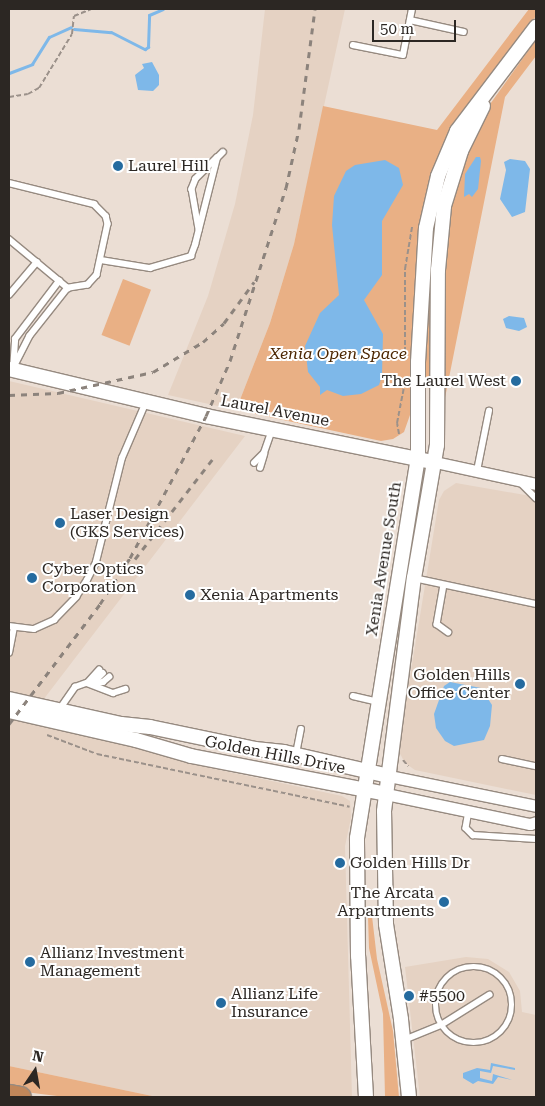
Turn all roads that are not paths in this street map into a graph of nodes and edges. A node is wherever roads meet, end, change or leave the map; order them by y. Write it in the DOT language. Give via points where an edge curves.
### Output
graph roads {
  1 [pos="412,9"];
  2 [pos="410,20"];
  3 [pos="536,27"];
  4 [pos="464,32"];
  5 [pos="353,45"];
  6 [pos="518,50"];
  7 [pos="224,152"];
  8 [pos="217,158"];
  9 [pos="9,184"];
  10 [pos="199,229"];
  11 [pos="9,239"];
  12 [pos="100,260"];
  13 [pos="36,262"];
  14 [pos="59,281"];
  15 [pos="68,288"];
  16 [pos="9,295"];
  17 [pos="11,369"];
  18 [pos="146,401"];
  19 [pos="489,411"];
  20 [pos="272,430"];
  21 [pos="264,453"];
  22 [pos="418,459"];
  23 [pos="435,462"];
  24 [pos="254,463"];
  25 [pos="260,468"];
  26 [pos="477,471"];
  27 [pos="519,480"];
  28 [pos="536,484"];
  29 [pos="536,498"];
  30 [pos="414,578"];
  31 [pos="444,585"];
  32 [pos="536,604"];
  33 [pos="12,626"];
  34 [pos="448,632"];
  35 [pos="9,653"];
  36 [pos="104,673"];
  37 [pos="87,683"];
  38 [pos="124,689"];
  39 [pos="353,696"];
  40 [pos="9,699"];
  41 [pos="378,702"];
  42 [pos="59,710"];
  43 [pos="9,711"];
  44 [pos="301,730"];
  45 [pos="296,754"];
  46 [pos="502,759"];
  47 [pos="536,766"];
  48 [pos="368,770"];
  49 [pos="389,776"];
  50 [pos="364,790"];
  51 [pos="386,794"];
  52 [pos="536,806"];
  53 [pos="470,811"];
  54 [pos="536,822"];
  55 [pos="536,839"];
  56 [pos="489,995"];
  57 [pos="441,1025"];
  58 [pos="404,1040"];
  59 [pos="9,1096"];
  60 [pos="20,1097"];
  61 [pos="366,1097"];
  62 [pos="409,1097"];
  1 -- 2 [label="lane"];
  2 -- 4 [label="lane"];
  2 -- 5 [label="lane" via="403,56"];
  3 -- 6 [label="street, Xenia Avenue South"];
  6 -- 22 [label="street, Xenia Avenue South" via="457,131 431,199 422,260"];
  6 -- 23 [label="street, Xenia Avenue South" via="475,121 451,178 444,206 438,270"];
  7 -- 8 [label="lane"];
  8 -- 10 [label="lane"];
  8 -- 10 [label="lane" via="196,179 192,189"];
  9 -- 12 [label="lane" via="88,202 100,209 108,224"];
  10 -- 12 [label="lane" via="191,256 160,267 135,267"];
  11 -- 13 [label="lane"];
  12 -- 15 [label="lane" via="93,281"];
  13 -- 14 [label="lane"];
  13 -- 16 [label="lane"];
  14 -- 15 [label="lane"];
  14 -- 17 [label="lane" via="15,339"];
  15 -- 17 [label="lane" via="30,336"];
  17 -- 18 [label="street, Laurel Avenue"];
  18 -- 20 [label="street, Laurel Avenue"];
  18 -- 33 [label="lane" via="122,458 96,562 87,580 54,620 34,629"];
  19 -- 26 [label="lane"];
  20 -- 21 [label="lane"];
  20 -- 22 [label="street, Laurel Avenue"];
  21 -- 24 [label="lane"];
  21 -- 25 [label="lane"];
  22 -- 23 [label="street, Laurel Avenue"];
  22 -- 41 [label="street, Xenia Avenue South"];
  23 -- 26 [label="street, Laurel Avenue"];
  23 -- 30 [label="street, Xenia Avenue South"];
  26 -- 27 [label="street, Laurel Avenue"];
  27 -- 28 [label="street, Laurel Avenue"];
  27 -- 29 [label="lane"];
  30 -- 31 [label="lane"];
  30 -- 49 [label="street, Xenia Avenue South"];
  31 -- 32 [label="lane"];
  31 -- 34 [label="lane" via="437,624"];
  33 -- 35 [label="lane"];
  36 -- 37 [label="lane"];
  37 -- 38 [label="lane" via="113,693"];
  37 -- 42 [label="lane" via="74,688"];
  39 -- 41 [label="lane"];
  40 -- 42 [label="street, Golden Hills Drive"];
  41 -- 48 [label="street, Xenia Avenue South"];
  42 -- 45 [label="street, Golden Hills Drive"];
  43 -- 50 [label="street, Golden Hills Drive" via="191,756"];
  44 -- 45 [label="lane"];
  45 -- 48 [label="street, Golden Hills Drive"];
  46 -- 47 [label="lane"];
  48 -- 49 [label="street, Golden Hills Drive"];
  48 -- 50 [label="street, Xenia Avenue South"];
  49 -- 51 [label="street, Xenia Avenue South"];
  49 -- 52 [label="street, Golden Hills Drive"];
  50 -- 51 [label="street, Golden Hills Drive"];
  50 -- 61 [label="street, Xenia Avenue South" via="356,846"];
  51 -- 53 [label="street, Golden Hills Drive"];
  51 -- 58 [label="street, Xenia Avenue South" via="383,841 386,924"];
  53 -- 54 [label="street, Golden Hills Drive" via="530,824"];
  53 -- 55 [label="lane" via="466,828 472,835"];
  56 -- 57 [label="lane"];
  57 -- 57 [label="lane" via="457,1040 468,1043 491,1040 507,1025 512,1013 507,986 500,978 481,968 456,972 438,993 436,1012"];
  57 -- 58 [label="lane"];
  58 -- 62 [label="street, Xenia Avenue South"];
  59 -- 60 [label="highway"];
}
